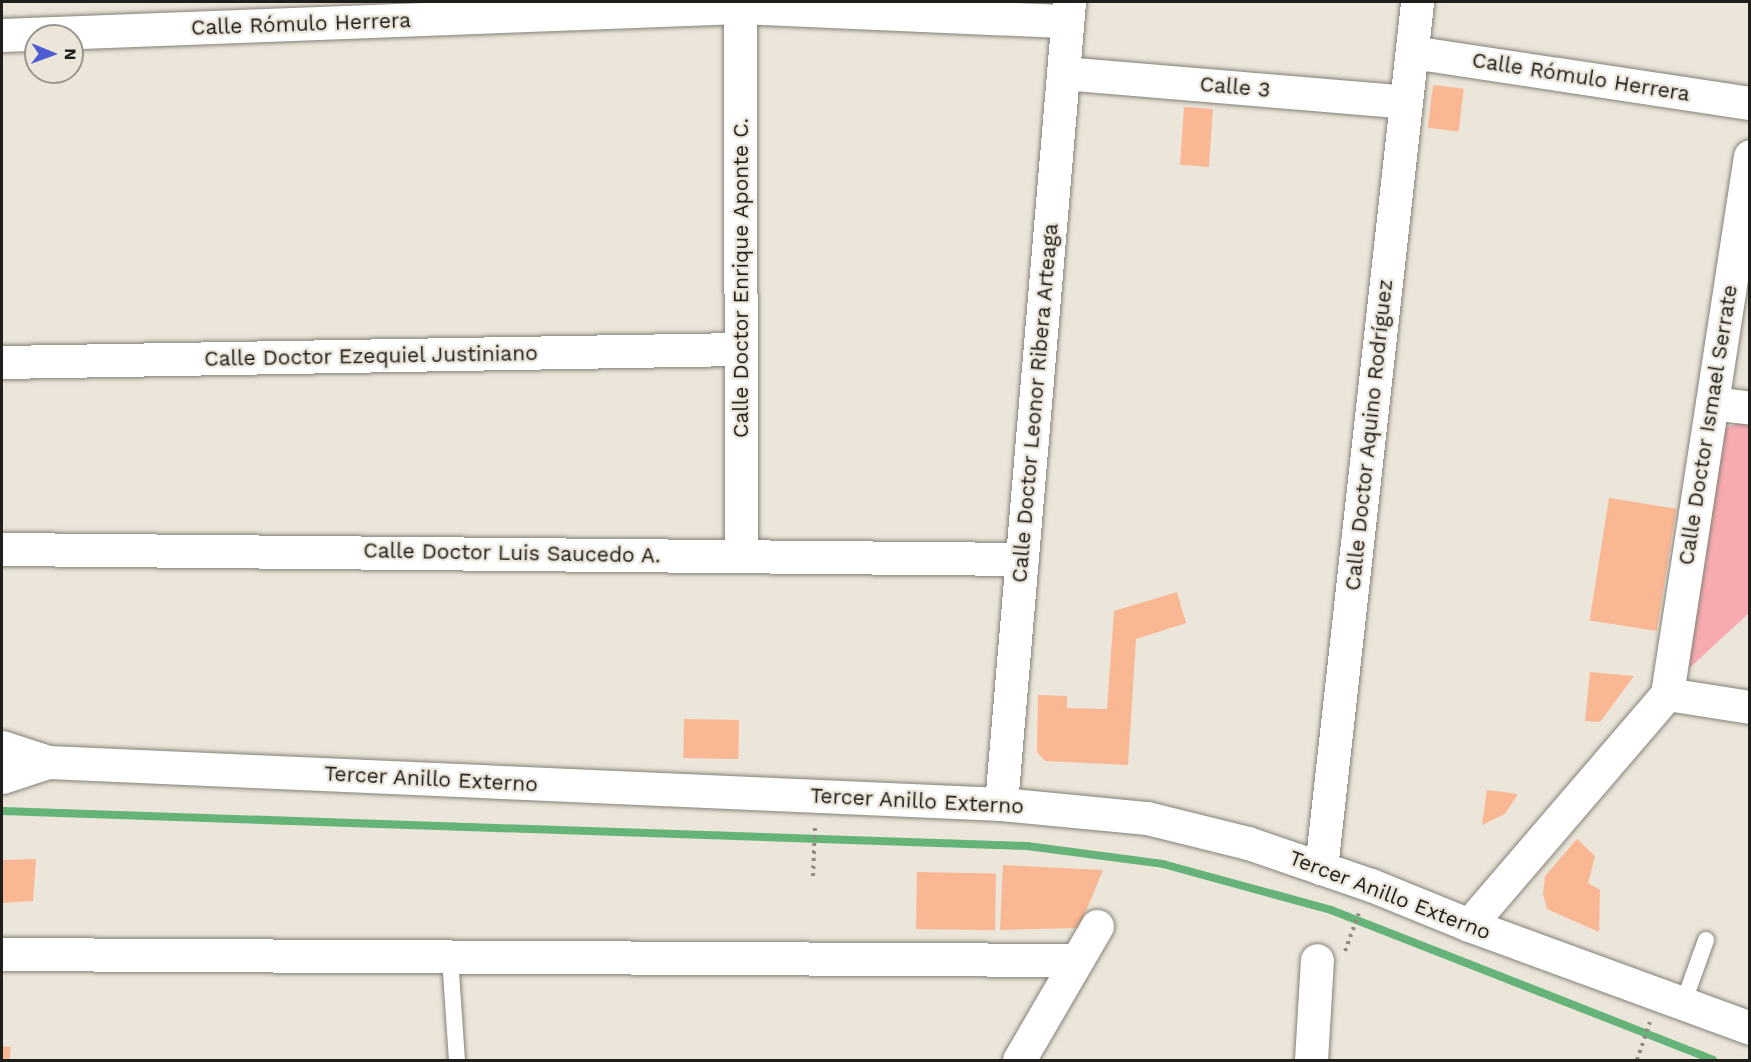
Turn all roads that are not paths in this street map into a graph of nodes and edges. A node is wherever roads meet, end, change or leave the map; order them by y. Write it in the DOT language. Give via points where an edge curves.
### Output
graph roads {
  1 [pos="1417,2"];
  2 [pos="740,4"];
  3 [pos="1068,11"];
  4 [pos="2,35"];
  5 [pos="1412,52"];
  6 [pos="1063,73"];
  7 [pos="1406,102"];
  8 [pos="1749,103"];
  9 [pos="1749,156"];
  10 [pos="741,349"];
  11 [pos="2,362"];
  12 [pos="1712,403"];
  13 [pos="1749,408"];
  14 [pos="2,549"];
  15 [pos="741,555"];
  16 [pos="1022,559"];
  17 [pos="1667,694"];
  18 [pos="1749,707"];
  19 [pos="2,747"];
  20 [pos="48,762"];
  21 [pos="2,777"];
  22 [pos="1001,804"];
  23 [pos="1321,868"];
  24 [pos="1469,925"];
  25 [pos="1097,926"];
  26 [pos="1706,940"];
  27 [pos="2,954"];
  28 [pos="450,958"];
  29 [pos="1077,960"];
  30 [pos="1317,960"];
  31 [pos="1683,1004"];
  32 [pos="1749,1028"];
  33 [pos="457,1060"];
  34 [pos="1018,1060"];
  35 [pos="1311,1060"];
  1 -- 5 [label="street, Calle Doctor Aquino Rodríguez"];
  2 -- 3 [label="street, Calle Rómulo Herrera"];
  2 -- 4 [label="street, Calle Rómulo Herrera"];
  2 -- 10 [label="street, Calle Doctor Enrique Aponte C."];
  3 -- 6 [label="street, Calle Doctor Leonor Ribera Arteaga"];
  5 -- 7 [label="street, Calle Doctor Aquino Rodríguez"];
  5 -- 8 [label="street, Calle Rómulo Herrera"];
  6 -- 7 [label="street, Calle 3"];
  6 -- 16 [label="street, Calle Doctor Leonor Ribera Arteaga"];
  7 -- 23 [label="street, Calle Doctor Aquino Rodríguez"];
  9 -- 12 [label="street, Calle Doctor Ismael Serrate"];
  10 -- 11 [label="street, Calle Doctor Ezequiel Justiniano"];
  10 -- 15 [label="street, Calle Doctor Enrique Aponte C."];
  12 -- 13 [label="street"];
  12 -- 17 [label="street, Calle Doctor Ismael Serrate"];
  14 -- 15 [label="street, Calle Doctor Luis Saucedo A."];
  15 -- 16 [label="street, Calle Doctor Luis Saucedo A."];
  16 -- 22 [label="street, Calle Doctor Leonor Ribera Arteaga"];
  17 -- 18 [label="street"];
  17 -- 24 [label="street"];
  19 -- 20 [label="street, Tercer Anillo Externo"];
  20 -- 21 [label="street, Tercer Anillo Externo"];
  20 -- 22 [label="street, Tercer Anillo Externo"];
  22 -- 23 [label="street, Tercer Anillo Externo" via="1147,818 1248,843"];
  23 -- 24 [label="street, Tercer Anillo Externo"];
  24 -- 31 [label="street, Tercer Anillo Externo"];
  25 -- 29 [label="street"];
  26 -- 31 [label="lane"];
  27 -- 28 [label="street"];
  28 -- 29 [label="street"];
  28 -- 33 [label="lane"];
  29 -- 34 [label="street"];
  30 -- 35 [label="street"];
  31 -- 32 [label="street, Tercer Anillo Externo"];
}
